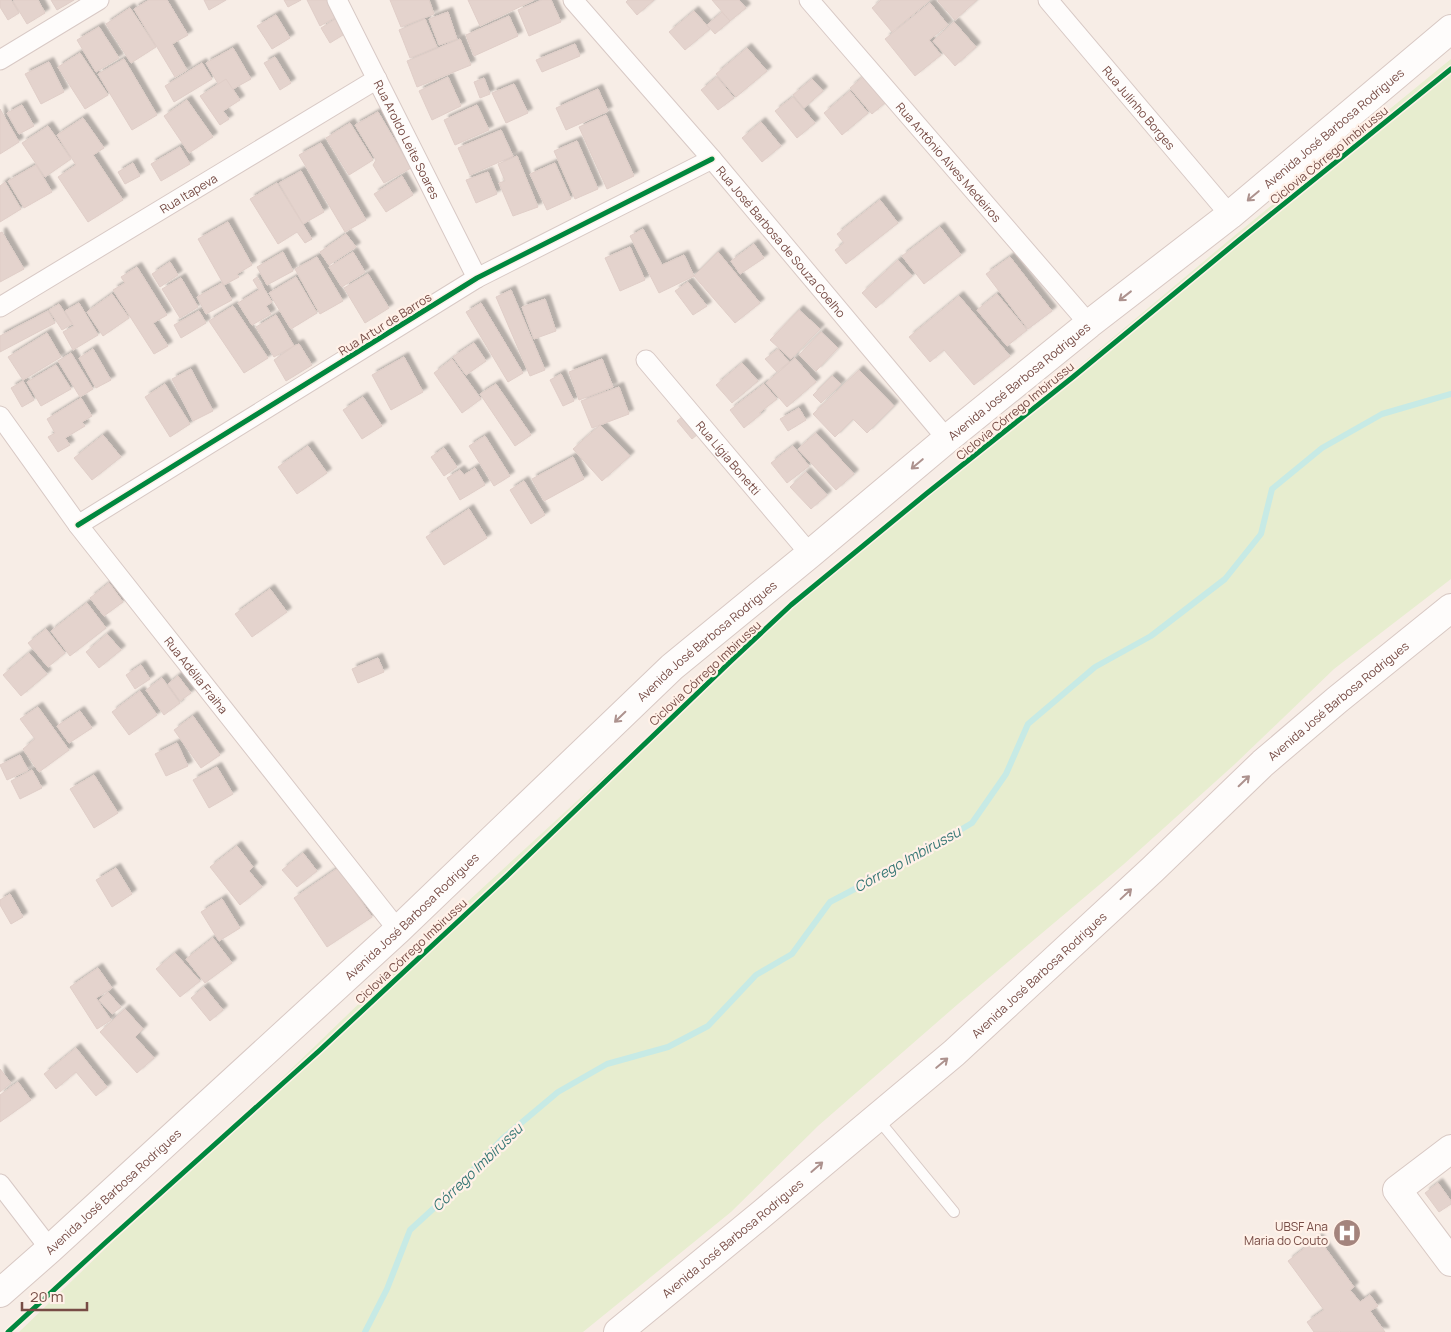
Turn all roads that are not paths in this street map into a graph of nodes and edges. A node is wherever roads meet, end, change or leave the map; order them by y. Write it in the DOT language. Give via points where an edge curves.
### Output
graph roads {
  1 [pos="99,0"];
  2 [pos="337,0"];
  3 [pos="573,0"];
  4 [pos="809,0"];
  5 [pos="1048,0"];
  6 [pos="1451,29"];
  7 [pos="0,60"];
  8 [pos="377,79"];
  9 [pos="712,158"];
  10 [pos="1230,215"];
  11 [pos="477,278"];
  12 [pos="0,308"];
  13 [pos="1089,324"];
  14 [pos="646,360"];
  15 [pos="0,416"];
  16 [pos="947,439"];
  17 [pos="78,525"];
  18 [pos="810,554"];
  19 [pos="1451,608"];
  20 [pos="398,930"];
  21 [pos="876,1117"];
  22 [pos="1451,1150"];
  23 [pos="0,1184"];
  24 [pos="954,1212"];
  25 [pos="50,1249"];
  26 [pos="1451,1262"];
  27 [pos="0,1293"];
  28 [pos="618,1332"];
  1 -- 7 [label="street"];
  2 -- 8 [label="street, Rua Aroldo Leite Soares"];
  3 -- 9 [label="street, Rua José Barbosa de Souza Coelho"];
  4 -- 13 [label="street, Rua Antônio Alves Medeiros"];
  5 -- 10 [label="street, Rua Julinho Borges"];
  6 -- 10 [label="main road, Avenida José Barbosa Rodrigues, one-way"];
  8 -- 11 [label="street, Rua Aroldo Leite Soares"];
  8 -- 12 [label="street, Rua Itapeva"];
  9 -- 11 [label="street, Rua Artur de Barros"];
  9 -- 16 [label="street, Rua José Barbosa de Souza Coelho"];
  10 -- 13 [label="main road, Avenida José Barbosa Rodrigues, one-way"];
  11 -- 17 [label="street, Rua Artur de Barros"];
  13 -- 16 [label="main road, Avenida José Barbosa Rodrigues"];
  14 -- 18 [label="street, Rua Lígia Bonetti"];
  15 -- 17 [label="street, Rua Adélia Fraiha"];
  16 -- 18 [label="main road, Avenida José Barbosa Rodrigues, one-way"];
  17 -- 20 [label="street, Rua Adélia Fraiha"];
  18 -- 20 [label="main road, Avenida José Barbosa Rodrigues, one-way" via="672,666"];
  21 -- 19 [label="main road, Avenida José Barbosa Rodrigues, one-way" via="954,1053 1263,763"];
  20 -- 25 [label="main road, Avenida José Barbosa Rodrigues"];
  21 -- 24 [label="lane"];
  28 -- 21 [label="main road, Avenida José Barbosa Rodrigues, one-way"];
  22 -- 26 [label="main road" via="1397,1190"];
  23 -- 25 [label="street"];
  25 -- 27 [label="main road, Avenida José Barbosa Rodrigues"];
}
